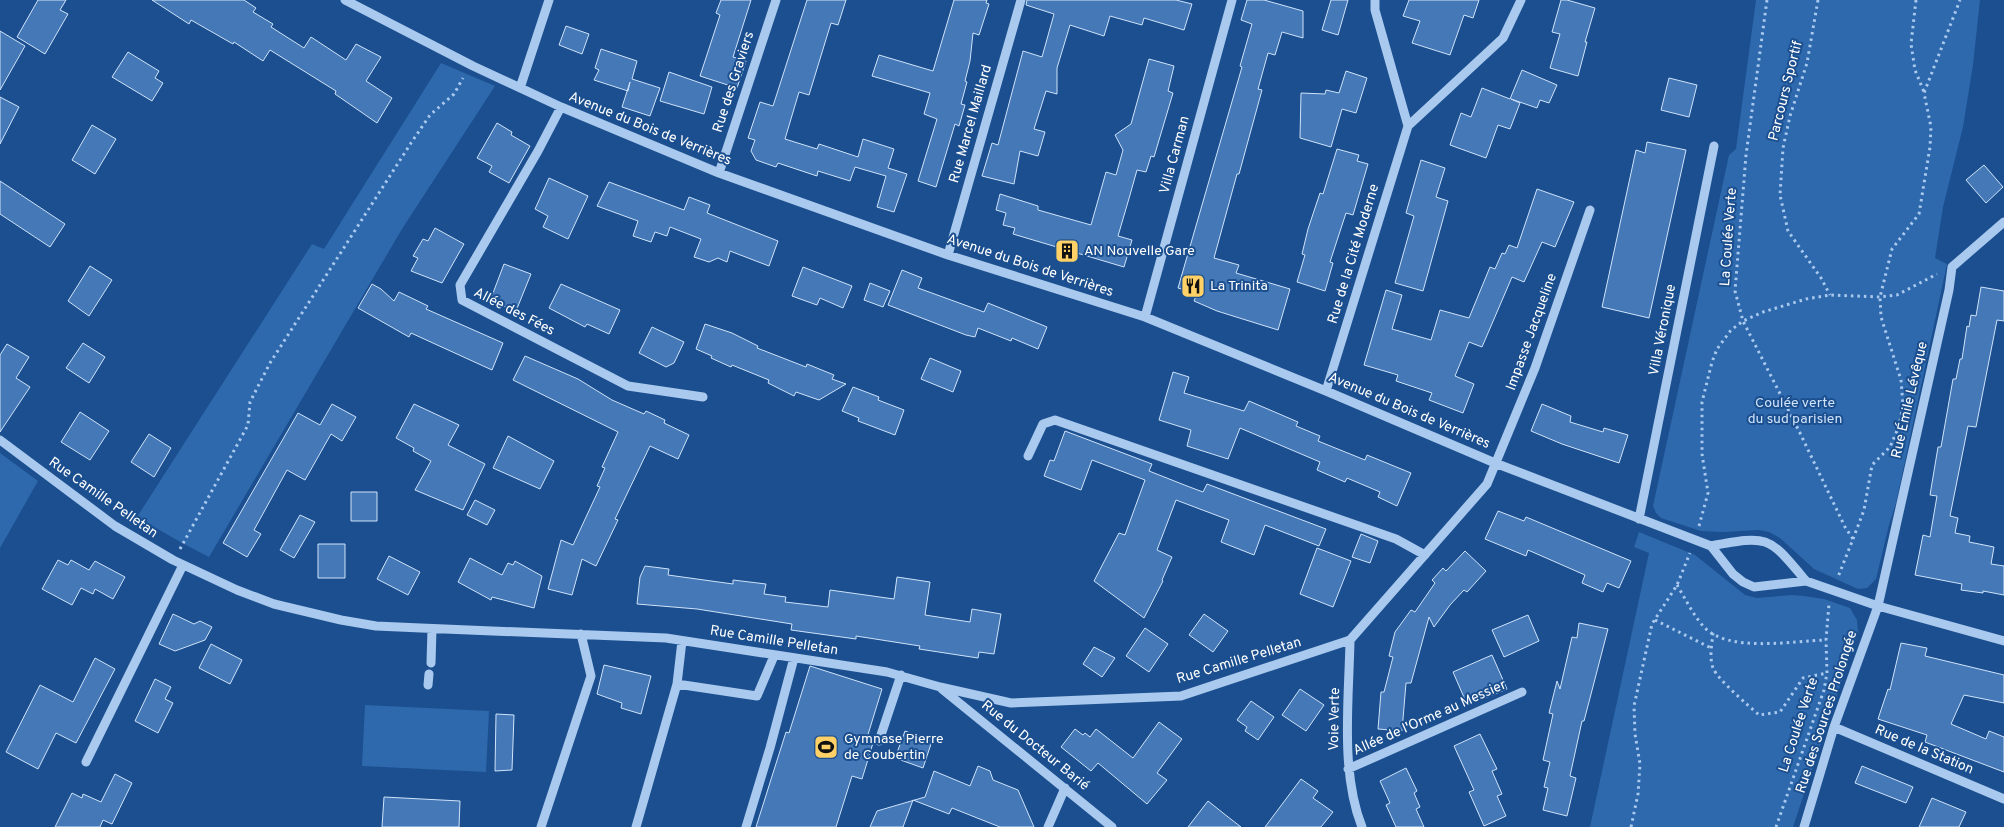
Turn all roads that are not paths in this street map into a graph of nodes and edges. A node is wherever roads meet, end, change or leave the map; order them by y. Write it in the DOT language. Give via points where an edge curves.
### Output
graph roads {
  1 [pos="345,0"];
  2 [pos="549,0"];
  3 [pos="776,0"];
  4 [pos="1021,0"];
  5 [pos="1232,0"];
  6 [pos="1375,0"];
  7 [pos="1521,0"];
  8 [pos="520,88"];
  9 [pos="561,107"];
  10 [pos="1408,126"];
  11 [pos="1714,146"];
  12 [pos="719,173"];
  13 [pos="1590,210"];
  14 [pos="2004,222"];
  15 [pos="948,255"];
  16 [pos="1145,317"];
  17 [pos="1326,391"];
  18 [pos="703,397"];
  19 [pos="0,440"];
  20 [pos="1028,456"];
  21 [pos="1495,463"];
  22 [pos="1639,519"];
  23 [pos="1711,546"];
  24 [pos="1425,555"];
  25 [pos="183,565"];
  26 [pos="1806,581"];
  27 [pos="1878,606"];
  28 [pos="432,629"];
  29 [pos="581,634"];
  30 [pos="1350,640"];
  31 [pos="682,641"];
  32 [pos="2004,641"];
  33 [pos="774,656"];
  34 [pos="794,658"];
  35 [pos="431,663"];
  36 [pos="429,674"];
  37 [pos="901,675"];
  38 [pos="677,684"];
  39 [pos="428,685"];
  40 [pos="940,687"];
  41 [pos="1522,692"];
  42 [pos="1834,727"];
  43 [pos="879,741"];
  44 [pos="86,762"];
  45 [pos="1348,769"];
  46 [pos="1065,788"];
  47 [pos="2004,799"];
  48 [pos="541,827"];
  49 [pos="636,827"];
  50 [pos="746,827"];
  51 [pos="1048,827"];
  52 [pos="1112,827"];
  53 [pos="1362,827"];
  54 [pos="1804,827"];
  1 -- 8 [label="street, Avenue du Bois de Verrières"];
  2 -- 8 [label="street"];
  3 -- 12 [label="street, Rue des Graviers"];
  4 -- 15 [label="street, Rue Marcel Maillard"];
  5 -- 16 [label="street, Villa Carman"];
  6 -- 10 [label="street" via="1375,10"];
  7 -- 10 [label="street, Rue de la Cité Moderne" via="1503,38"];
  8 -- 9 [label="street, Avenue du Bois de Verrières"];
  9 -- 12 [label="street, Avenue du Bois de Verrières"];
  9 -- 18 [label="street, Allée des Fées" via="460,285 462,300 628,386"];
  10 -- 17 [label="street, Rue de la Cité Moderne"];
  11 -- 22 [label="street, Villa Véronique"];
  12 -- 15 [label="street, Avenue du Bois de Verrières"];
  13 -- 21 [label="street, Impasse Jacqueline" via="1535,368"];
  14 -- 27 [label="street, Rue Émile Lévêque" via="1952,267"];
  15 -- 16 [label="street, Avenue du Bois de Verrières"];
  16 -- 17 [label="street, Avenue du Bois de Verrières"];
  17 -- 21 [label="street, Avenue du Bois de Verrières"];
  19 -- 25 [label="street, Rue Camille Pelletan" via="115,526"];
  20 -- 24 [label="street" via="1043,424 1055,420 1396,540"];
  21 -- 22 [label="street, Avenue du Bois de Verrières"];
  21 -- 24 [label="street" via="1487,484"];
  22 -- 23 [label="street, Avenue du Bois de Verrières"];
  23 -- 26 [label="street" via="1743,582 1754,586"];
  23 -- 26 [label="street" via="1745,540 1768,542 1784,554"];
  24 -- 30 [label="street"];
  25 -- 28 [label="street, Rue Camille Pelletan" via="274,604 350,622"];
  25 -- 44 [label="street"];
  26 -- 27 [label="street"];
  27 -- 32 [label="street"];
  27 -- 42 [label="street, Rue des Sources Prolongée"];
  28 -- 29 [label="street, Rue Camille Pelletan"];
  28 -- 35 [label="street"];
  29 -- 31 [label="street, Rue Camille Pelletan"];
  29 -- 48 [label="street" via="591,676"];
  30 -- 40 [label="street, Rue Camille Pelletan" via="1181,696 1011,703"];
  30 -- 45 [label="street, Voie Verte"];
  31 -- 33 [label="street, Rue Camille Pelletan"];
  31 -- 38 [label="street"];
  33 -- 34 [label="street, Rue Camille Pelletan"];
  33 -- 38 [label="street" via="757,696"];
  34 -- 37 [label="street, Rue Camille Pelletan"];
  34 -- 50 [label="street"];
  36 -- 39 [label="street"];
  37 -- 40 [label="street, Rue Camille Pelletan"];
  37 -- 43 [label="street"];
  38 -- 49 [label="street"];
  40 -- 46 [label="street, Rue du Docteur Barié"];
  41 -- 45 [label="street, Allée de l'Orme au Messier"];
  42 -- 47 [label="street, Rue de la Station"];
  42 -- 54 [label="street, Rue des Sources Prolongée"];
  45 -- 53 [label="street, Voie Verte"];
  46 -- 51 [label="street"];
  46 -- 52 [label="street, Rue du Docteur Barié"];
}
